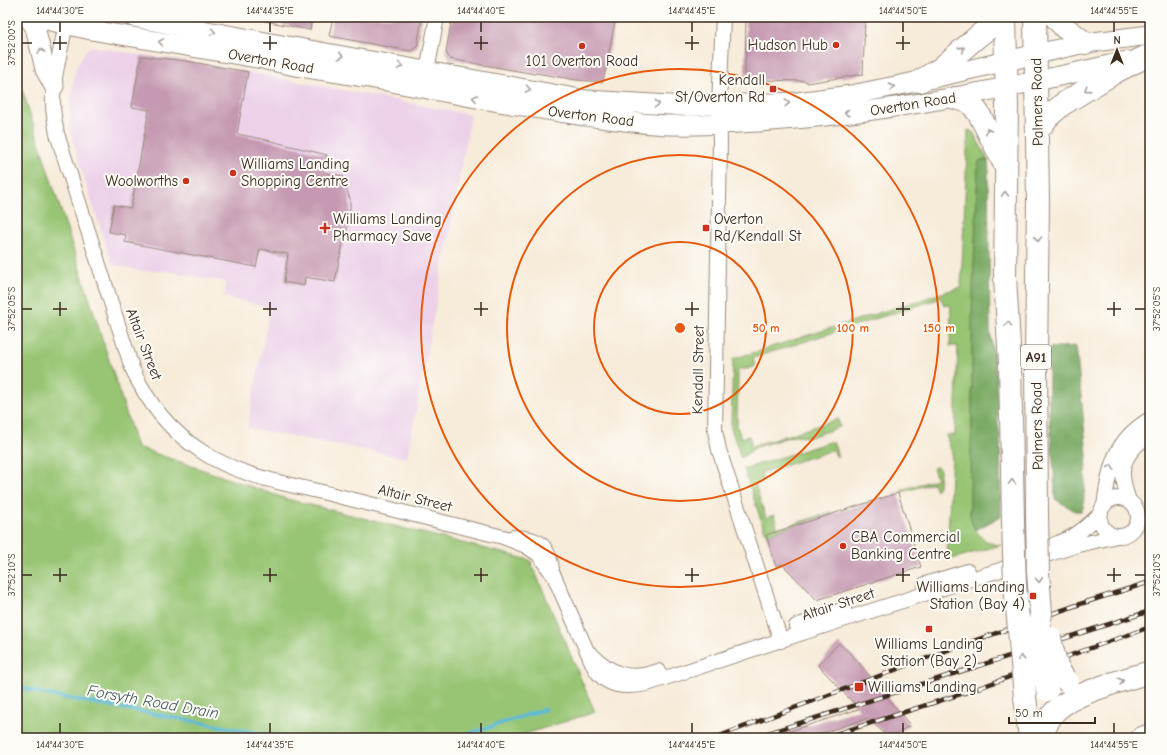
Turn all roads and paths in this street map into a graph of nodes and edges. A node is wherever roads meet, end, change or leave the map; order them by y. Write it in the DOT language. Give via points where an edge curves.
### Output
graph roads {
  1 [pos="28,17"];
  2 [pos="33,17"];
  3 [pos="134,17"];
  4 [pos="437,17"];
  5 [pos="723,17"];
  6 [pos="999,17"];
  7 [pos="1005,17"];
  8 [pos="1035,17"];
  9 [pos="1055,17"];
  10 [pos="67,20"];
  11 [pos="167,20"];
  12 [pos="1150,35"];
  13 [pos="1085,43"];
  14 [pos="1036,54"];
  15 [pos="1148,57"];
  16 [pos="1006,61"];
  17 [pos="427,71"];
  18 [pos="920,81"];
  19 [pos="1036,81"];
  20 [pos="54,86"];
  21 [pos="1006,87"];
  22 [pos="955,98"];
  23 [pos="719,106"];
  24 [pos="719,124"];
  25 [pos="1038,132"];
  26 [pos="1005,166"];
  27 [pos="1150,419"];
  28 [pos="1150,434"];
  29 [pos="1129,501"];
  30 [pos="1103,509"];
  31 [pos="1117,536"];
  32 [pos="1041,614"];
  33 [pos="779,636"];
  34 [pos="1150,672"];
  35 [pos="1093,690"];
  36 [pos="1052,715"];
  37 [pos="1150,736"];
  38 [pos="1030,738"];
  39 [pos="1042,738"];
  40 [pos="1055,738"];
  41 [pos="1142,738"];
  20 -- 1 [label="street, one-way" via="45,69 35,27"];
  2 -- 10 [label="street, Overton Road"];
  3 -- 11 [label="street, Overton Road"];
  4 -- 17 [label="street"];
  5 -- 23 [label="street, Kendall Street"];
  18 -- 6 [label="highway, one-way" via="940,69"];
  7 -- 16 [label="highway, Palmers Road / A91"];
  8 -- 14 [label="highway, Palmers Road / A91"];
  9 -- 13 [label="highway"];
  10 -- 20 [label="street, Altair Street"];
  24 -- 10 [label="street, Overton Road, one-way" via="674,126 562,113 91,30"];
  11 -- 17 [label="street, Overton Road, one-way"];
  12 -- 13 [label="street, Overton Road"];
  13 -- 14 [label="street, Overton Road"];
  14 -- 16 [label="street, Overton Road"];
  14 -- 19 [label="highway, Palmers Road / A91"];
  15 -- 19 [label="street, Overton Road"];
  15 -- 25 [label="highway, one-way" via="1107,77 1062,104 1048,117"];
  16 -- 18 [label="street, Overton Road"];
  16 -- 21 [label="highway, Palmers Road / A91"];
  17 -- 23 [label="street, Overton Road, one-way" via="586,100"];
  23 -- 18 [label="street, Overton Road, one-way" via="797,102 851,95"];
  19 -- 21 [label="street, Overton Road"];
  19 -- 25 [label="highway, Palmers Road / A91"];
  20 -- 33 [label="street, Altair Street" via="53,109 57,134 132,368 152,404 171,427 201,452 237,470 503,537 526,546 538,554 554,576 594,667 600,676 612,683 632,687 647,684"];
  21 -- 22 [label="street, Overton Road"];
  21 -- 26 [label="highway, Palmers Road / A91"];
  22 -- 24 [label="street, Overton Road, one-way" via="834,115"];
  26 -- 22 [label="highway, one-way" via="980,114 970,102"];
  23 -- 24 [label="street, Kendall Street"];
  24 -- 33 [label="street, Kendall Street" via="715,431"];
  25 -- 32 [label="highway, Palmers Road / A91, one-way, bridge" via="1036,360 1038,565"];
  38 -- 26 [label="highway, Palmers Road / A91, one-way, bridge" via="1015,586 1010,363 1005,277"];
  30 -- 27 [label="street, one-way" via="1108,474 1115,456 1124,441"];
  28 -- 29 [label="street" via="1131,451 1123,466 1122,478"];
  29 -- 30 [label="street" via="1116,499 1110,501"];
  29 -- 31 [label="street" via="1138,512 1137,525 1129,534"];
  30 -- 31 [label="street" via="1100,518 1104,528"];
  30 -- 33 [label="street, Altair Street" via="1080,533 1064,541 821,616"];
  31 -- 33 [label="street, Altair Street"];
  32 -- 35 [label="highway, bridge" via="1064,679 1074,686"];
  32 -- 36 [label="highway, Palmers Road / A91, bridge" via="1038,625 1039,640"];
  35 -- 34 [label="highway, one-way"];
  35 -- 36 [label="highway" via="1062,705"];
  36 -- 39 [label="highway"];
  36 -- 40 [label="highway, Palmers Road / A91"];
  37 -- 41 [label="highway"];
}
